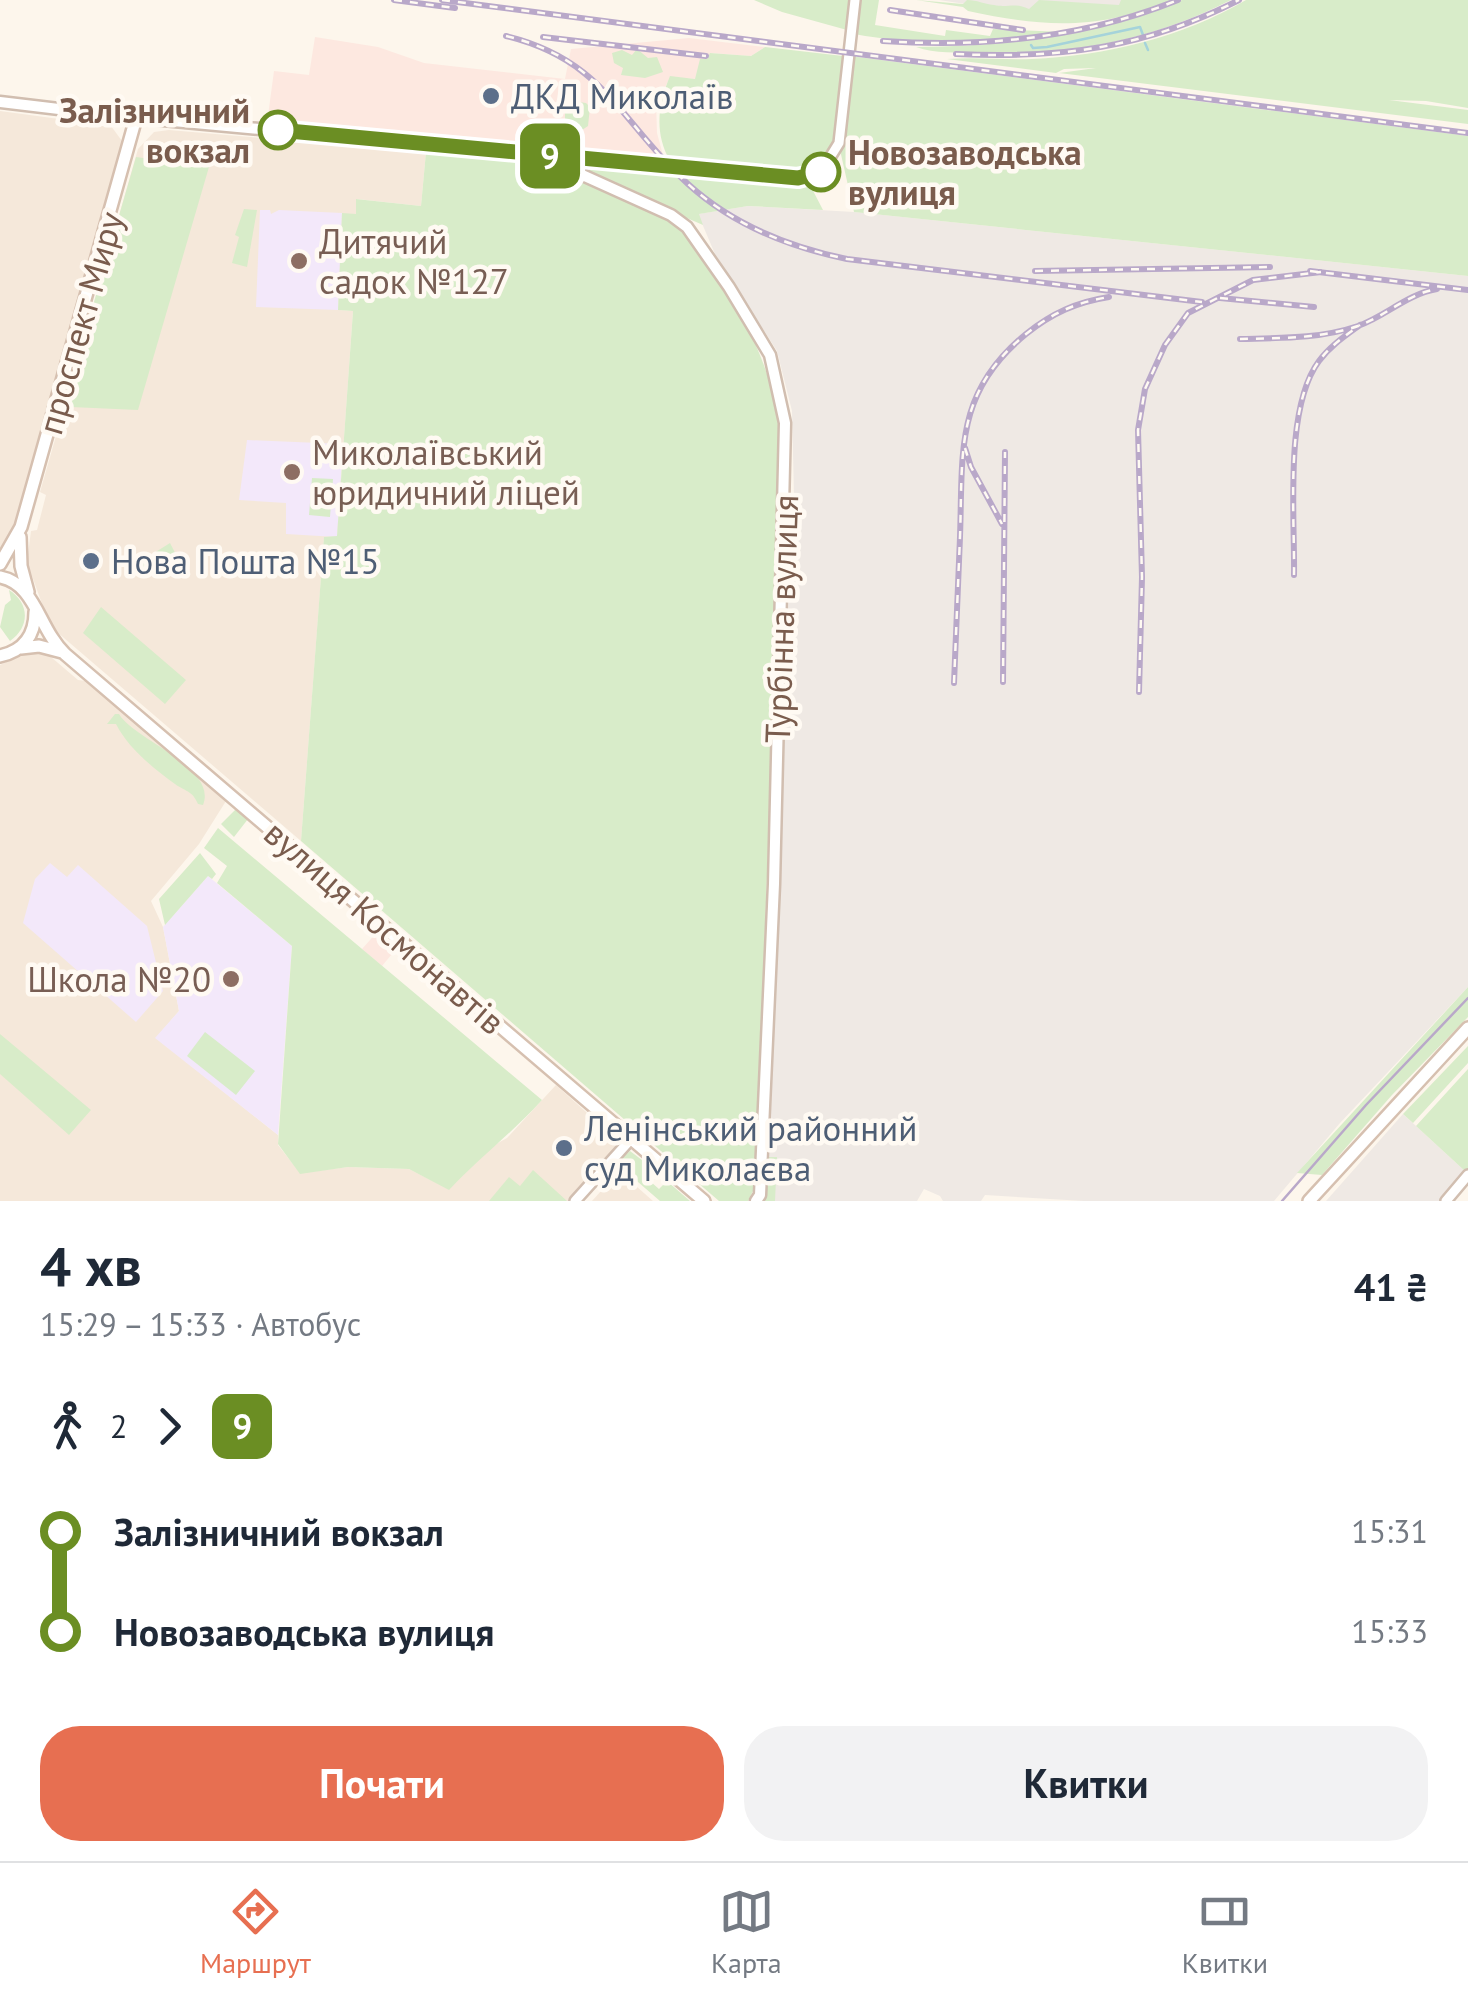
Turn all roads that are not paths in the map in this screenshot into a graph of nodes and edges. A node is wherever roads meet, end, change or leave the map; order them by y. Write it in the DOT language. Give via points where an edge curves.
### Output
graph roads {
  1 [pos="856,0"];
  2 [pos="0,102"];
  3 [pos="136,118"];
  4 [pos="538,155"];
  5 [pos="21,528"];
  6 [pos="0,564"];
  7 [pos="0,577"];
  8 [pos="29,594"];
  9 [pos="35,608"];
  10 [pos="19,649"];
  11 [pos="65,654"];
  12 [pos="1,656"];
  13 [pos="1468,1028"];
  14 [pos="631,1139"];
  15 [pos="1468,1175"];
  16 [pos="575,1201"];
  17 [pos="704,1201"];
  18 [pos="756,1201"];
  19 [pos="1310,1201"];
  20 [pos="1446,1201"];
  1 -- 4 [label="street" via="839,143 821,172 798,178"];
  2 -- 3 [label="street"];
  3 -- 4 [label="street"];
  3 -- 5 [label="main road, проспект Миру"];
  4 -- 18 [label="street, Турбінна вулиця" via="687,228 770,355 779,388 786,461 774,884"];
  5 -- 6 [label="main road, проспект Миру"];
  5 -- 8 [label="main road, проспект Миру"];
  7 -- 8 [label="main road"];
  8 -- 9 [label="main road, проспект Миру"];
  9 -- 10 [label="main road" via="33,631"];
  9 -- 11 [label="main road, вулиця Космонавтів"];
  10 -- 11 [label="main road" via="46,646"];
  10 -- 12 [label="main road"];
  11 -- 14 [label="main road, вулиця Космонавтів"];
  13 -- 19 [label="main road"];
  14 -- 16 [label="street"];
  14 -- 17 [label="main road, вулиця Космонавтів"];
  15 -- 20 [label="street"];
}
